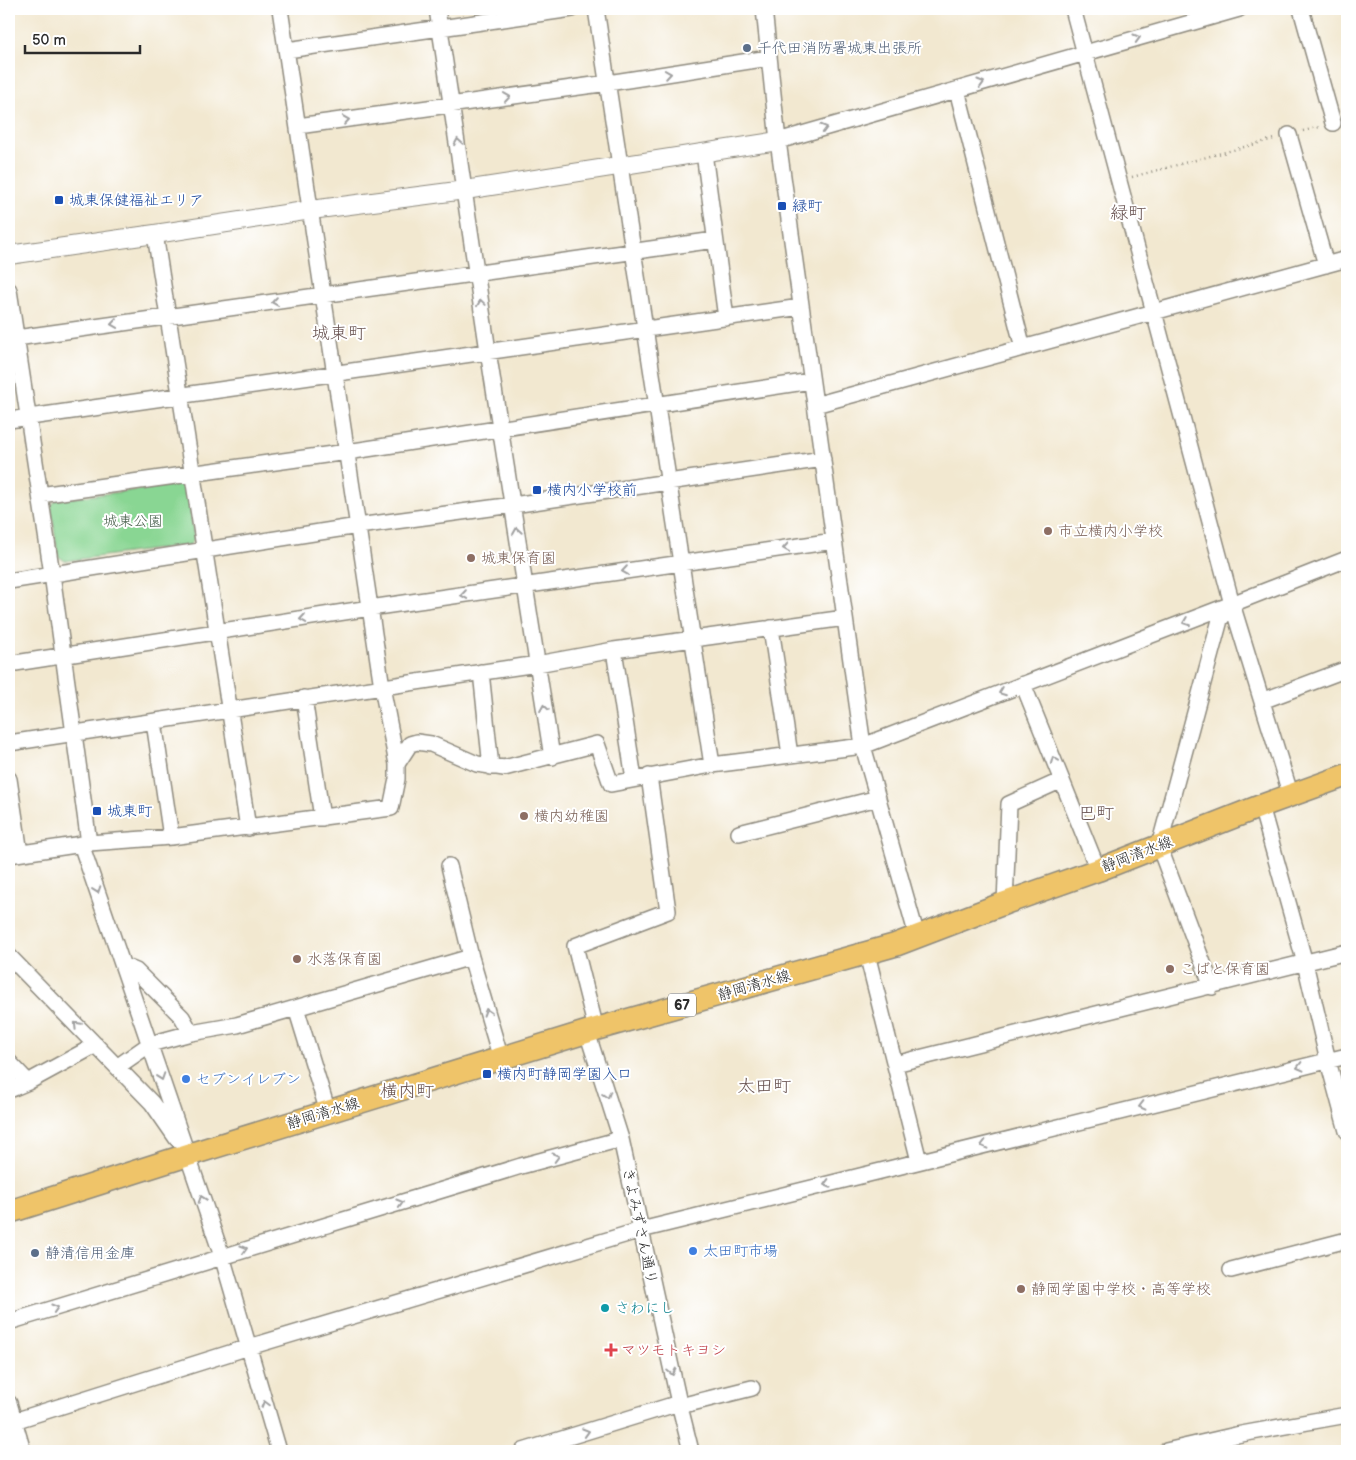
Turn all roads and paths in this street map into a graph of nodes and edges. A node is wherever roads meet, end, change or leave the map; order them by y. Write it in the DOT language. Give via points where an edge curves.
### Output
graph roads {
  1 [pos="280,9"];
  2 [pos="438,9"];
  3 [pos="572,9"];
  4 [pos="596,9"];
  5 [pos="764,9"];
  6 [pos="1073,9"];
  7 [pos="1240,9"];
  8 [pos="1302,9"];
  9 [pos="440,28"];
  10 [pos="286,50"];
  11 [pos="1084,52"];
  12 [pos="769,58"];
  13 [pos="608,83"];
  14 [pos="957,90"];
  15 [pos="452,105"];
  16 [pos="1332,124"];
  17 [pos="298,126"];
  18 [pos="1289,135"];
  19 [pos="778,141"];
  20 [pos="704,153"];
  21 [pos="621,166"];
  22 [pos="1119,181"];
  23 [pos="465,190"];
  24 [pos="311,210"];
  25 [pos="155,234"];
  26 [pos="715,240"];
  27 [pos="633,251"];
  28 [pos="9,254"];
  29 [pos="1347,259"];
  30 [pos="1326,265"];
  31 [pos="477,273"];
  32 [pos="9,290"];
  33 [pos="324,295"];
  34 [pos="801,307"];
  35 [pos="1153,313"];
  36 [pos="168,317"];
  37 [pos="726,318"];
  38 [pos="645,329"];
  39 [pos="12,339"];
  40 [pos="1023,348"];
  41 [pos="488,351"];
  42 [pos="335,373"];
  43 [pos="812,381"];
  44 [pos="180,395"];
  45 [pos="657,404"];
  46 [pos="815,405"];
  47 [pos="28,417"];
  48 [pos="9,420"];
  49 [pos="500,428"];
  50 [pos="347,452"];
  51 [pos="823,459"];
  52 [pos="193,474"];
  53 [pos="668,482"];
  54 [pos="40,495"];
  55 [pos="513,505"];
  56 [pos="358,526"];
  57 [pos="834,541"];
  58 [pos="205,550"];
  59 [pos="1347,559"];
  60 [pos="681,563"];
  61 [pos="52,574"];
  62 [pos="9,581"];
  63 [pos="526,586"];
  64 [pos="1232,604"];
  65 [pos="370,608"];
  66 [pos="845,618"];
  67 [pos="771,628"];
  68 [pos="218,632"];
  69 [pos="692,639"];
  70 [pos="614,650"];
  71 [pos="64,655"];
  72 [pos="9,664"];
  73 [pos="537,664"];
  74 [pos="1347,669"];
  75 [pos="481,672"];
  76 [pos="1023,684"];
  77 [pos="382,687"];
  78 [pos="304,698"];
  79 [pos="1262,702"];
  80 [pos="228,709"];
  81 [pos="154,722"];
  82 [pos="74,733"];
  83 [pos="9,742"];
  84 [pos="863,746"];
  85 [pos="790,755"];
  86 [pos="552,757"];
  87 [pos="397,764"];
  88 [pos="712,765"];
  89 [pos="491,767"];
  90 [pos="1347,775"];
  91 [pos="649,776"];
  92 [pos="9,779"];
  93 [pos="634,779"];
  94 [pos="1062,780"];
  95 [pos="1291,796"];
  96 [pos="878,798"];
  97 [pos="1261,806"];
  98 [pos="322,818"];
  99 [pos="248,828"];
  100 [pos="739,833"];
  101 [pos="171,837"];
  102 [pos="85,843"];
  103 [pos="1159,846"];
  104 [pos="14,854"];
  105 [pos="449,866"];
  106 [pos="1098,870"];
  107 [pos="1005,902"];
  108 [pos="917,936"];
  109 [pos="1347,952"];
  110 [pos="867,954"];
  111 [pos="9,956"];
  112 [pos="471,957"];
  113 [pos="1305,963"];
  114 [pos="124,966"];
  115 [pos="1212,987"];
  116 [pos="296,1008"];
  117 [pos="592,1030"];
  118 [pos="191,1033"];
  119 [pos="150,1044"];
  120 [pos="96,1045"];
  121 [pos="1347,1056"];
  122 [pos="501,1059"];
  123 [pos="1328,1060"];
  124 [pos="9,1062"];
  125 [pos="895,1064"];
  126 [pos="117,1067"];
  127 [pos="28,1082"];
  128 [pos="9,1090"];
  129 [pos="328,1112"];
  130 [pos="1347,1131"];
  131 [pos="621,1138"];
  132 [pos="188,1155"];
  133 [pos="919,1162"];
  134 [pos="9,1212"];
  135 [pos="641,1230"];
  136 [pos="1347,1240"];
  137 [pos="222,1256"];
  138 [pos="1231,1270"];
  139 [pos="9,1322"];
  140 [pos="248,1347"];
  141 [pos="752,1388"];
  142 [pos="679,1404"];
  143 [pos="11,1414"];
  144 [pos="1347,1415"];
  145 [pos="23,1451"];
  146 [pos="279,1451"];
  147 [pos="523,1451"];
  148 [pos="691,1451"];
  149 [pos="1166,1451"];
  1 -- 10 [label="street"];
  2 -- 9 [label="street"];
  3 -- 9 [label="street"];
  4 -- 13 [label="street"];
  5 -- 12 [label="street"];
  6 -- 11 [label="street"];
  11 -- 7 [label="street, one-way"];
  8 -- 16 [label="street"];
  9 -- 10 [label="street"];
  9 -- 15 [label="street"];
  10 -- 17 [label="street"];
  14 -- 11 [label="street, one-way"];
  11 -- 22 [label="street"];
  13 -- 12 [label="street, one-way"];
  12 -- 19 [label="street"];
  15 -- 13 [label="street, one-way"];
  13 -- 21 [label="street"];
  19 -- 14 [label="street, one-way"];
  14 -- 40 [label="street"];
  17 -- 15 [label="street, one-way"];
  23 -- 15 [label="street, one-way"];
  16 -- 18 [label="path"];
  17 -- 24 [label="street"];
  18 -- 22 [label="path"];
  18 -- 30 [label="street"];
  19 -- 20 [label="street"];
  19 -- 34 [label="street"];
  20 -- 21 [label="street"];
  20 -- 26 [label="street"];
  21 -- 23 [label="street"];
  21 -- 27 [label="street"];
  22 -- 35 [label="street"];
  23 -- 24 [label="street"];
  23 -- 31 [label="street"];
  24 -- 25 [label="street"];
  24 -- 33 [label="street"];
  25 -- 28 [label="street"];
  25 -- 36 [label="street"];
  26 -- 27 [label="street"];
  26 -- 37 [label="street"];
  27 -- 31 [label="street"];
  27 -- 38 [label="street"];
  29 -- 30 [label="street"];
  30 -- 35 [label="street"];
  31 -- 33 [label="street"];
  41 -- 31 [label="street, one-way"];
  32 -- 39 [label="street"];
  33 -- 36 [label="street, one-way"];
  33 -- 42 [label="street"];
  34 -- 37 [label="street"];
  34 -- 43 [label="street"];
  35 -- 40 [label="street"];
  35 -- 64 [label="street"];
  36 -- 39 [label="street, one-way"];
  36 -- 44 [label="street"];
  37 -- 38 [label="street"];
  38 -- 41 [label="street"];
  38 -- 45 [label="street"];
  39 -- 47 [label="street"];
  40 -- 46 [label="street"];
  41 -- 42 [label="street"];
  41 -- 49 [label="street"];
  42 -- 44 [label="street"];
  42 -- 50 [label="street"];
  43 -- 45 [label="street"];
  43 -- 46 [label="street"];
  44 -- 47 [label="street"];
  44 -- 52 [label="street"];
  45 -- 49 [label="street"];
  45 -- 53 [label="street"];
  46 -- 51 [label="street"];
  47 -- 48 [label="street"];
  47 -- 54 [label="street"];
  49 -- 50 [label="street"];
  49 -- 55 [label="street"];
  50 -- 52 [label="street"];
  50 -- 56 [label="street"];
  51 -- 53 [label="street"];
  51 -- 57 [label="street"];
  52 -- 54 [label="street"];
  52 -- 58 [label="street"];
  53 -- 55 [label="street"];
  53 -- 60 [label="street"];
  54 -- 61 [label="street"];
  55 -- 56 [label="street"];
  63 -- 55 [label="street, one-way"];
  56 -- 58 [label="street"];
  56 -- 65 [label="street"];
  57 -- 60 [label="street, one-way"];
  57 -- 66 [label="street"];
  58 -- 61 [label="street"];
  58 -- 68 [label="street"];
  59 -- 64 [label="street"];
  60 -- 63 [label="street, one-way"];
  60 -- 69 [label="street"];
  61 -- 62 [label="street"];
  61 -- 71 [label="street"];
  63 -- 65 [label="street, one-way"];
  63 -- 73 [label="street"];
  64 -- 76 [label="street, one-way"];
  64 -- 79 [label="street"];
  64 -- 103 [label="street" via="1220,620"];
  65 -- 68 [label="street, one-way"];
  65 -- 77 [label="street"];
  66 -- 67 [label="street"];
  66 -- 84 [label="street"];
  67 -- 69 [label="street"];
  67 -- 85 [label="street"];
  68 -- 71 [label="street"];
  68 -- 80 [label="street"];
  69 -- 70 [label="street"];
  69 -- 88 [label="street"];
  70 -- 73 [label="street"];
  70 -- 93 [label="street"];
  71 -- 72 [label="street"];
  71 -- 82 [label="street"];
  73 -- 75 [label="street"];
  86 -- 73 [label="street, one-way"];
  74 -- 79 [label="street"];
  75 -- 77 [label="street"];
  75 -- 89 [label="street"];
  76 -- 84 [label="street, one-way"];
  94 -- 76 [label="street, one-way"];
  77 -- 78 [label="street"];
  77 -- 87 [label="street"];
  78 -- 80 [label="street"];
  78 -- 98 [label="street"];
  79 -- 95 [label="street"];
  80 -- 81 [label="street"];
  80 -- 99 [label="street"];
  81 -- 82 [label="street"];
  81 -- 101 [label="street"];
  82 -- 83 [label="street"];
  82 -- 102 [label="street"];
  84 -- 85 [label="street"];
  84 -- 96 [label="street"];
  85 -- 88 [label="street"];
  86 -- 89 [label="street" via="504,768"];
  86 -- 93 [label="street" via="597,744 611,784"];
  87 -- 89 [label="street" via="410,744 417,742 431,744"];
  87 -- 98 [label="street" via="391,808"];
  88 -- 91 [label="street"];
  90 -- 95 [label="main road, 静岡清水線 / 67"];
  91 -- 93 [label="street"];
  91 -- 117 [label="street, きよみずさん通り" via="668,911 575,946"];
  92 -- 104 [label="street"];
  94 -- 106 [label="street"];
  94 -- 107 [label="street" via="1009,804"];
  95 -- 97 [label="main road, 静岡清水線 / 67"];
  96 -- 100 [label="street"];
  96 -- 108 [label="street"];
  97 -- 103 [label="main road, 静岡清水線 / 67"];
  97 -- 113 [label="street"];
  98 -- 99 [label="street"];
  99 -- 101 [label="street"];
  101 -- 102 [label="street"];
  102 -- 104 [label="street"];
  102 -- 114 [label="street, one-way"];
  103 -- 106 [label="main road, 静岡清水線 / 67"];
  103 -- 115 [label="street"];
  105 -- 112 [label="street"];
  106 -- 107 [label="main road, 静岡清水線 / 67"];
  107 -- 108 [label="main road, 静岡清水線 / 67"];
  108 -- 110 [label="main road, 静岡清水線 / 67"];
  109 -- 113 [label="street"];
  110 -- 117 [label="main road, 静岡清水線 / 67"];
  110 -- 125 [label="street"];
  120 -- 111 [label="street, one-way"];
  112 -- 116 [label="street"];
  122 -- 112 [label="street, one-way"];
  113 -- 115 [label="street"];
  113 -- 123 [label="street"];
  114 -- 118 [label="street" via="136,971 182,1018"];
  114 -- 119 [label="street"];
  115 -- 125 [label="street"];
  116 -- 118 [label="street" via="237,1025"];
  116 -- 129 [label="street"];
  117 -- 122 [label="main road, 静岡清水線 / 67"];
  117 -- 131 [label="street, きよみずさん通り, one-way"];
  118 -- 119 [label="street"];
  119 -- 126 [label="street"];
  119 -- 132 [label="street, one-way"];
  120 -- 126 [label="street"];
  120 -- 127 [label="street"];
  121 -- 123 [label="street"];
  122 -- 129 [label="main road, 静岡清水線 / 67"];
  123 -- 130 [label="street"];
  123 -- 133 [label="street, one-way"];
  124 -- 127 [label="street"];
  125 -- 133 [label="street"];
  126 -- 132 [label="street" via="152,1103"];
  127 -- 128 [label="street"];
  129 -- 132 [label="main road, 静岡清水線 / 67"];
  131 -- 135 [label="street, きよみずさん通り"];
  137 -- 131 [label="street, one-way"];
  132 -- 134 [label="main road, 静岡清水線 / 67"];
  137 -- 132 [label="street, one-way"];
  133 -- 135 [label="street, one-way"];
  135 -- 140 [label="street"];
  135 -- 142 [label="street, きよみずさん通り, one-way"];
  136 -- 138 [label="street"];
  139 -- 137 [label="street, one-way"];
  137 -- 140 [label="street"];
  140 -- 143 [label="street"];
  146 -- 140 [label="street, one-way"];
  141 -- 142 [label="street"];
  147 -- 142 [label="street, one-way"];
  142 -- 148 [label="street, きよみずさん通り"];
  143 -- 145 [label="street"];
  144 -- 149 [label="street"];
}
